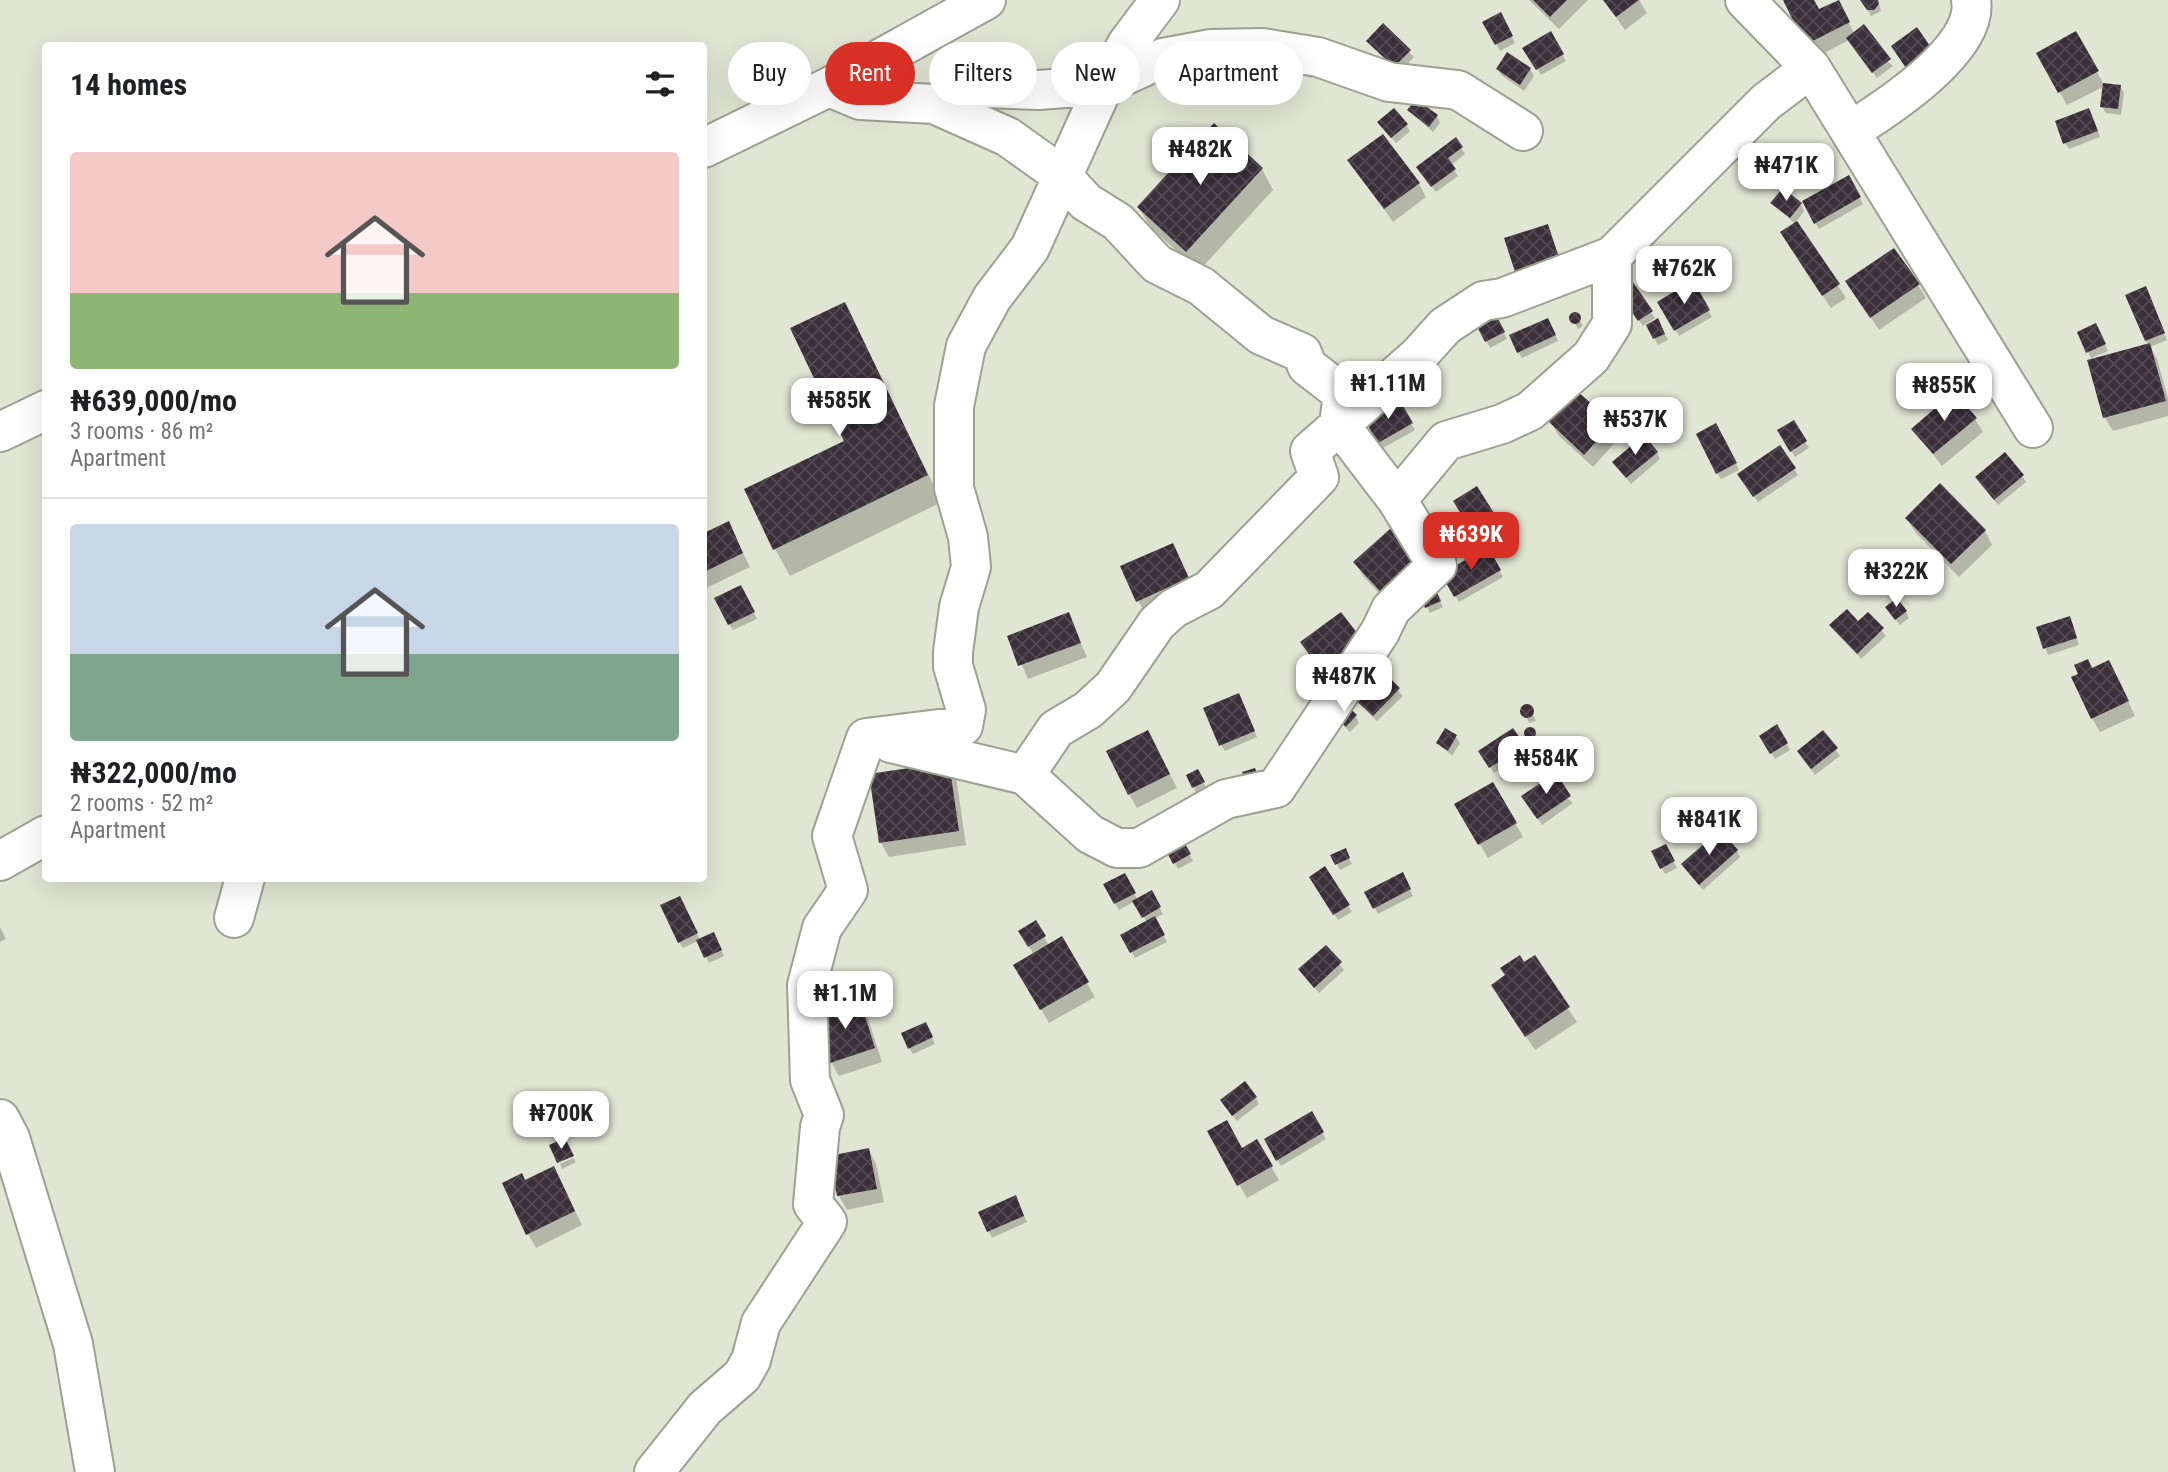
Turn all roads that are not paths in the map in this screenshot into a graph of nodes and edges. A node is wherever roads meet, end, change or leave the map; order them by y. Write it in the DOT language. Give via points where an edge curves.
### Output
graph roads {
  1 [pos="986,0"];
  2 [pos="1160,0"];
  3 [pos="1745,0"];
  4 [pos="1971,0"];
  5 [pos="912,42"];
  6 [pos="1128,42"];
  7 [pos="1811,68"];
  8 [pos="1140,69"];
  9 [pos="825,89"];
  10 [pos="1051,89"];
  11 [pos="917,102"];
  12 [pos="1094,105"];
  13 [pos="1852,130"];
  14 [pos="1523,131"];
  15 [pos="707,147"];
  16 [pos="1060,175"];
  17 [pos="1612,256"];
  18 [pos="42,412"];
  19 [pos="1339,424"];
  20 [pos="2033,428"];
  21 [pos="0,432"];
  22 [pos="1397,500"];
  23 [pos="866,737"];
  24 [pos="1025,775"];
  25 [pos="42,837"];
  26 [pos="0,861"];
  27 [pos="244,882"];
  28 [pos="234,918"];
  29 [pos="0,1119"];
  30 [pos="95,1472"];
  31 [pos="654,1472"];
  1 -- 5 [label="street"];
  2 -- 6 [label="street"];
  3 -- 7 [label="street"];
  4 -- 13 [label="street" via="1972,8 1954,50 1902,99"];
  7 -- 13 [label="street"];
  7 -- 17 [label="street" via="1766,102"];
  8 -- 14 [label="street" via="1163,58 1211,49 1262,48 1318,57 1389,82 1458,90"];
  9 -- 15 [label="street"];
  10 -- 11 [label="street" via="983,89"];
  11 -- 16 [label="street" via="1009,137"];
  12 -- 16 [label="street"];
  13 -- 20 [label="street"];
  16 -- 19 [label="street" via="1086,202 1118,222 1157,264 1201,286 1261,335 1302,353 1307,366 1343,394"];
  16 -- 23 [label="street" via="1030,248 992,298 966,346 954,406 954,488 971,567 953,652 966,710 963,726"];
  17 -- 19 [label="street" via="1483,301 1445,326 1419,355"];
  17 -- 22 [label="street" via="1612,324 1591,356 1530,411 1446,441"];
  18 -- 21 [label="street"];
  19 -- 22 [label="street"];
  19 -- 24 [label="street" via="1310,451 1319,477 1304,494 1209,590 1174,608 1157,623 1113,687 1088,710 1056,729"];
  22 -- 24 [label="street" via="1437,565 1391,609 1276,789 1226,799 1139,848 1116,848 1090,834"];
  23 -- 24 [label="street"];
  23 -- 31 [label="street" via="832,836 848,890 822,928 807,985 810,1080 824,1115 813,1204 827,1222 765,1316 742,1376 705,1408"];
  25 -- 26 [label="street"];
  27 -- 28 [label="street"];
  29 -- 30 [label="street" via="10,1138 74,1343"];
}
